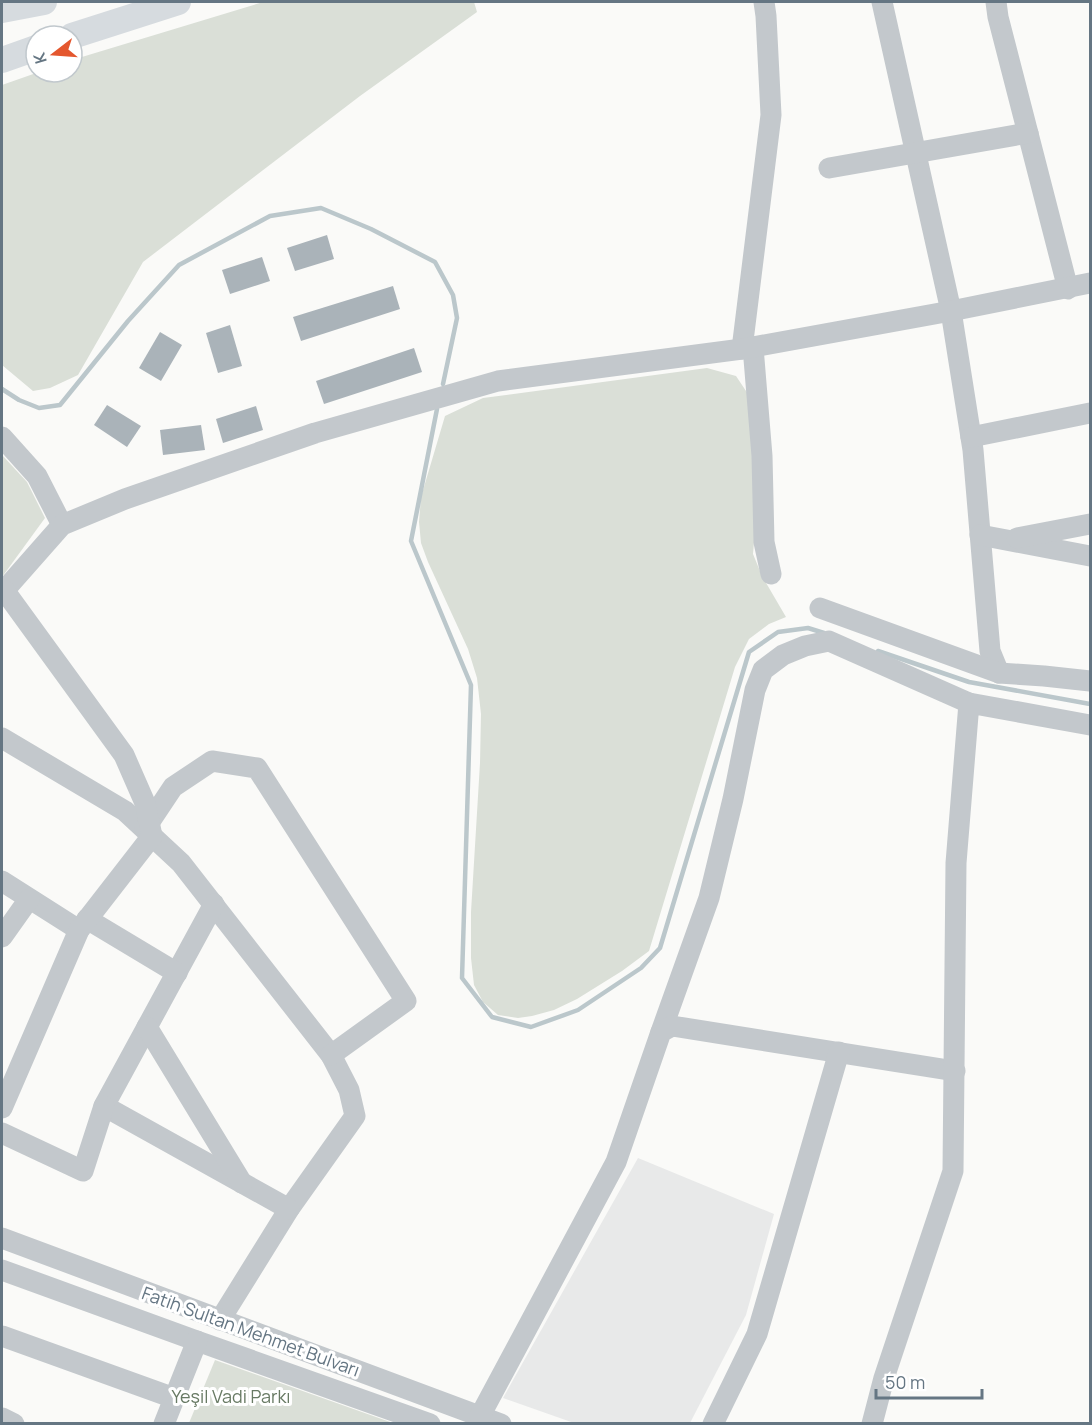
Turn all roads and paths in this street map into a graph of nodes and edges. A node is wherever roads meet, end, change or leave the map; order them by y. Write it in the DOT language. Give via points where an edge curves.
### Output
graph roads {
  1 [pos="44,2"];
  2 [pos="178,2"];
  3 [pos="764,2"];
  4 [pos="882,2"];
  5 [pos="996,2"];
  6 [pos="2,10"];
  7 [pos="84,32"];
  8 [pos="24,52"];
  9 [pos="2,60"];
  10 [pos="1028,134"];
  11 [pos="916,153"];
  12 [pos="830,168"];
  13 [pos="1090,283"];
  14 [pos="1068,288"];
  15 [pos="951,311"];
  16 [pos="747,348"];
  17 [pos="1090,413"];
  18 [pos="2,436"];
  19 [pos="971,437"];
  20 [pos="1090,524"];
  21 [pos="62,525"];
  22 [pos="980,535"];
  23 [pos="1006,540"];
  24 [pos="1090,556"];
  25 [pos="771,574"];
  26 [pos="3,592"];
  27 [pos="820,608"];
  28 [pos="999,673"];
  29 [pos="1090,681"];
  30 [pos="969,703"];
  31 [pos="1090,725"];
  32 [pos="2,738"];
  33 [pos="149,829"];
  34 [pos="2,881"];
  35 [pos="29,899"];
  36 [pos="214,904"];
  37 [pos="83,924"];
  38 [pos="2,937"];
  39 [pos="177,973"];
  40 [pos="147,1027"];
  41 [pos="661,1032"];
  42 [pos="839,1052"];
  43 [pos="331,1055"];
  44 [pos="955,1071"];
  45 [pos="104,1106"];
  46 [pos="2,1108"];
  47 [pos="2,1133"];
  48 [pos="243,1184"];
  49 [pos="289,1209"];
  50 [pos="2,1238"];
  51 [pos="2,1269"];
  52 [pos="220,1320"];
  53 [pos="2,1336"];
  54 [pos="197,1341"];
  55 [pos="174,1398"];
  56 [pos="480,1416"];
  57 [pos="2,1418"];
  58 [pos="14,1424"];
  59 [pos="164,1424"];
  60 [pos="430,1424"];
  61 [pos="501,1424"];
  62 [pos="713,1424"];
  63 [pos="872,1424"];
  1 -- 6 [label="main road"];
  2 -- 7 [label="main road"];
  3 -- 16 [label="street" via="771,115"];
  4 -- 11 [label="street"];
  5 -- 10 [label="street"];
  8 -- 9 [label="main road"];
  10 -- 11 [label="street"];
  10 -- 14 [label="street"];
  11 -- 12 [label="street"];
  11 -- 15 [label="street"];
  13 -- 14 [label="street"];
  14 -- 15 [label="street"];
  15 -- 16 [label="street"];
  15 -- 19 [label="street"];
  16 -- 21 [label="street" via="498,381 315,433"];
  16 -- 25 [label="street" via="762,456 764,542"];
  17 -- 19 [label="street"];
  18 -- 21 [label="street" via="37,476"];
  19 -- 22 [label="street"];
  20 -- 23 [label="street"];
  21 -- 26 [label="street"];
  22 -- 23 [label="street"];
  22 -- 28 [label="street" via="990,651"];
  23 -- 24 [label="street"];
  26 -- 33 [label="street" via="124,755 145,803"];
  27 -- 28 [label="street"];
  28 -- 29 [label="street"];
  30 -- 31 [label="street"];
  30 -- 41 [label="street" via="829,641 805,645 763,670 755,690 709,898"];
  30 -- 44 [label="street" via="956,863"];
  32 -- 33 [label="street"];
  33 -- 36 [label="street"];
  33 -- 37 [label="street"];
  33 -- 43 [label="street" via="173,787 212,761 257,768 406,1001"];
  34 -- 35 [label="street"];
  35 -- 37 [label="street"];
  35 -- 38 [label="street"];
  36 -- 39 [label="street"];
  36 -- 43 [label="street"];
  37 -- 39 [label="street"];
  37 -- 46 [label="street"];
  39 -- 40 [label="street"];
  40 -- 45 [label="street"];
  40 -- 48 [label="street"];
  41 -- 42 [label="street" via="672,1026"];
  41 -- 56 [label="street" via="616,1162"];
  42 -- 44 [label="street"];
  42 -- 62 [label="street" via="757,1334"];
  43 -- 49 [label="street" via="349,1090 355,1116"];
  44 -- 63 [label="street" via="953,1171"];
  45 -- 47 [label="street" via="84,1171"];
  45 -- 48 [label="street"];
  48 -- 49 [label="street"];
  49 -- 52 [label="street"];
  50 -- 52 [label="street, Fatih Sultan Mehmet Bulvarı"];
  51 -- 54 [label="street, Fatih Sultan Mehmet Bulvarı"];
  52 -- 56 [label="street, Fatih Sultan Mehmet Bulvarı"];
  53 -- 55 [label="street"];
  54 -- 55 [label="street"];
  54 -- 60 [label="street, Fatih Sultan Mehmet Bulvarı"];
  55 -- 59 [label="street"];
  56 -- 61 [label="street, Fatih Sultan Mehmet Bulvarı"];
  57 -- 58 [label="street"];
}
